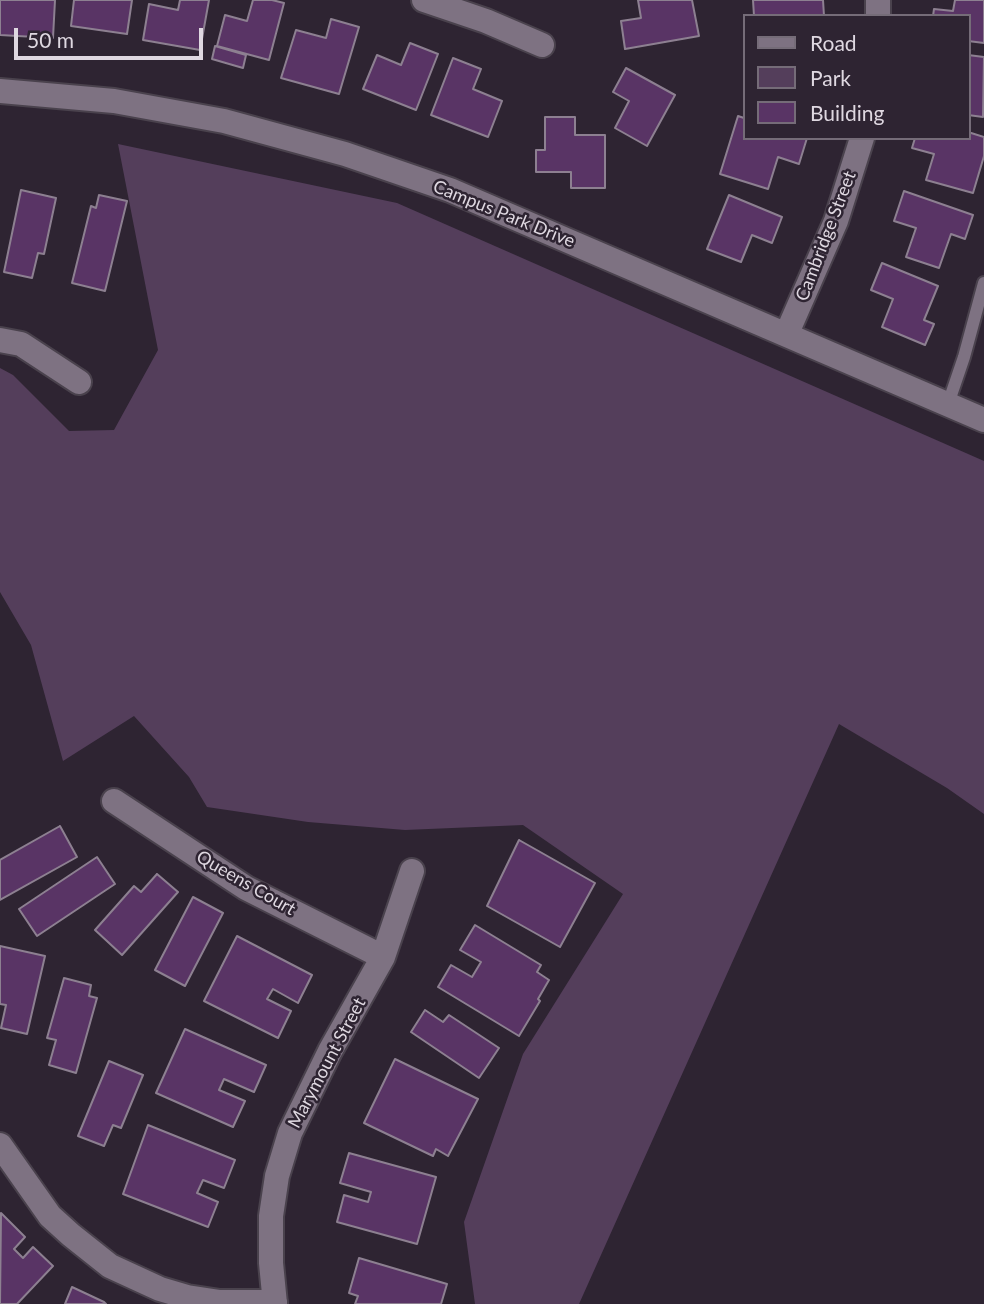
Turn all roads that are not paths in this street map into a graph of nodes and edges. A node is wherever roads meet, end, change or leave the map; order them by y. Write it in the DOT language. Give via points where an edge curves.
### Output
graph roads {
  1 [pos="424,0"];
  2 [pos="542,45"];
  3 [pos="0,91"];
  4 [pos="861,140"];
  5 [pos="984,284"];
  6 [pos="787,333"];
  7 [pos="0,340"];
  8 [pos="79,382"];
  9 [pos="948,404"];
  10 [pos="984,420"];
  11 [pos="114,801"];
  12 [pos="412,871"];
  13 [pos="383,957"];
  14 [pos="0,1145"];
  15 [pos="275,1303"];
  1 -- 2 [label="street"];
  3 -- 6 [label="street, Campus Park Drive" via="114,101 224,121 345,154 450,190"];
  4 -- 6 [label="street, Cambridge Street" via="836,221"];
  5 -- 9 [label="lane"];
  6 -- 9 [label="street, Campus Park Drive"];
  7 -- 8 [label="street" via="21,344"];
  9 -- 10 [label="street, Campus Park Drive"];
  11 -- 13 [label="street, Queens Court" via="246,888"];
  12 -- 13 [label="street, Marymount Street"];
  13 -- 15 [label="street, Marymount Street" via="290,1133 271,1216"];
  14 -- 15 [label="street" via="50,1216 110,1266 187,1297"];
}
